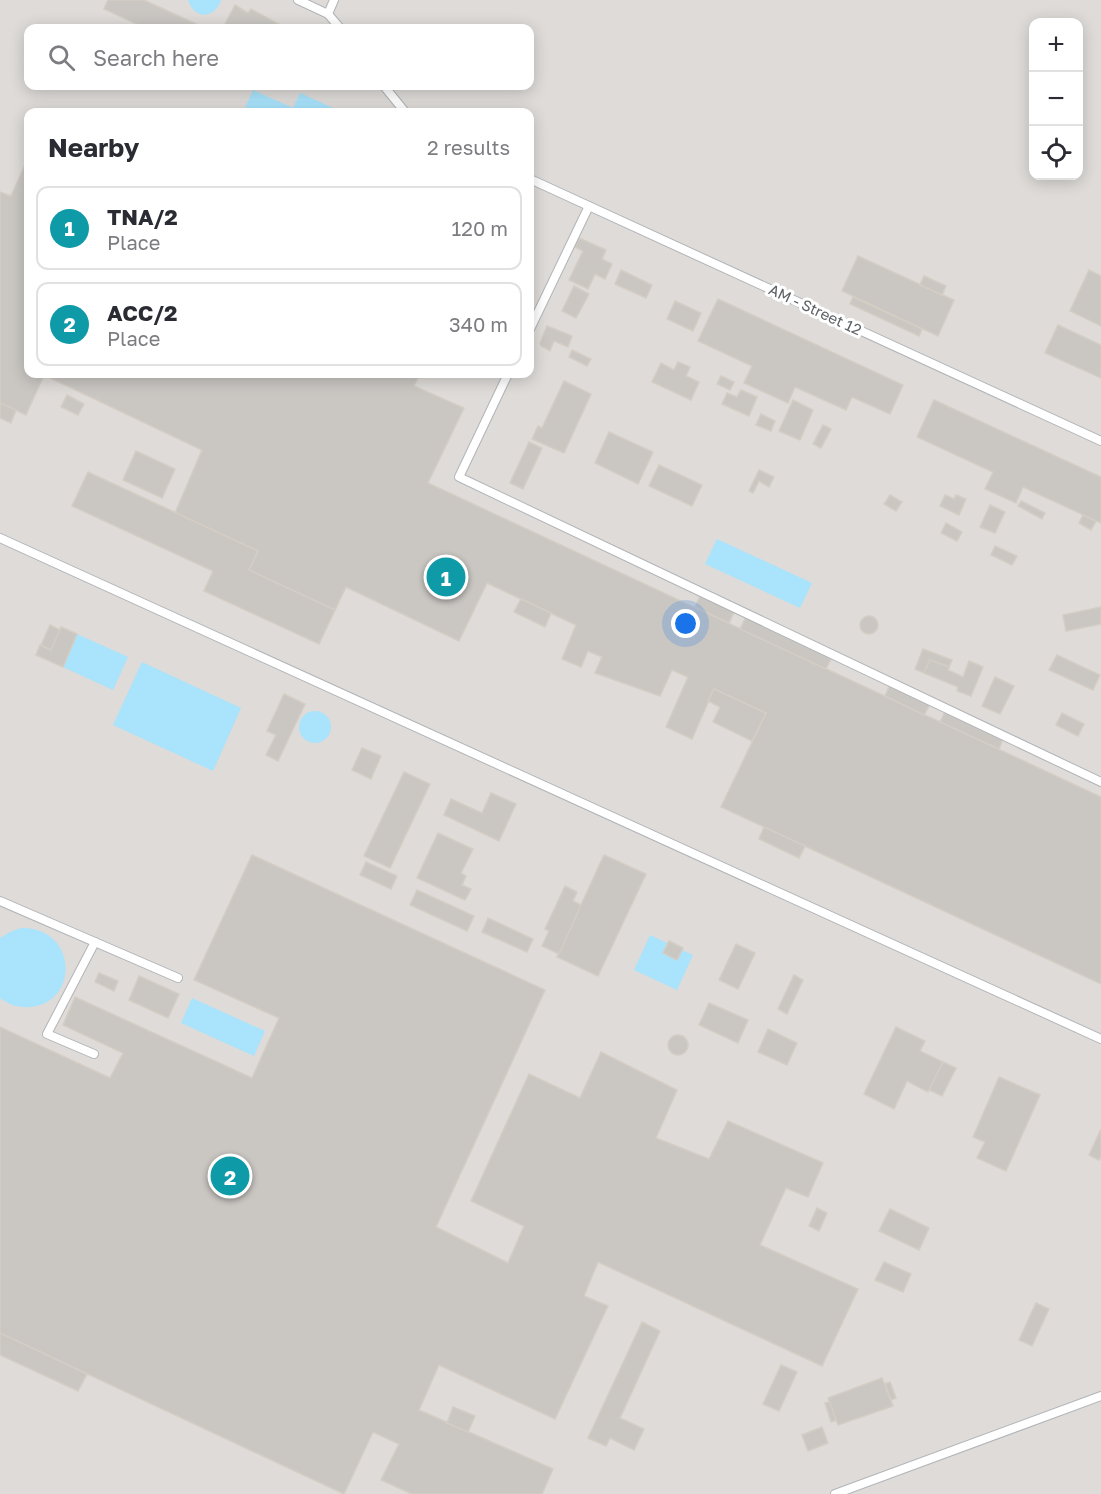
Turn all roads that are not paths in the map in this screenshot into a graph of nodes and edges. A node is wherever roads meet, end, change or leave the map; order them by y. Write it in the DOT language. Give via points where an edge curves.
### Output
graph roads {
  1 [pos="298,0"];
  2 [pos="334,0"];
  3 [pos="328,14"];
  4 [pos="337,24"];
  5 [pos="387,90"];
  6 [pos="402,108"];
  7 [pos="534,181"];
  8 [pos="588,206"];
  9 [pos="534,321"];
  10 [pos="506,378"];
  11 [pos="1101,441"];
  12 [pos="0,538"];
  13 [pos="1101,782"];
  14 [pos="0,900"];
  15 [pos="95,942"];
  16 [pos="178,978"];
  17 [pos="1101,1039"];
  18 [pos="94,1054"];
  19 [pos="1101,1396"];
  20 [pos="835,1494"];
  1 -- 3 [label="lane"];
  2 -- 3 [label="lane"];
  3 -- 4 [label="lane"];
  5 -- 6 [label="lane"];
  7 -- 8 [label="lane, AM - Street 12"];
  8 -- 9 [label="lane"];
  8 -- 11 [label="lane, AM - Street 12"];
  10 -- 13 [label="lane" via="459,477"];
  12 -- 17 [label="lane"];
  14 -- 15 [label="lane"];
  15 -- 16 [label="lane"];
  15 -- 18 [label="lane" via="47,1034"];
  19 -- 20 [label="lane"];
}
